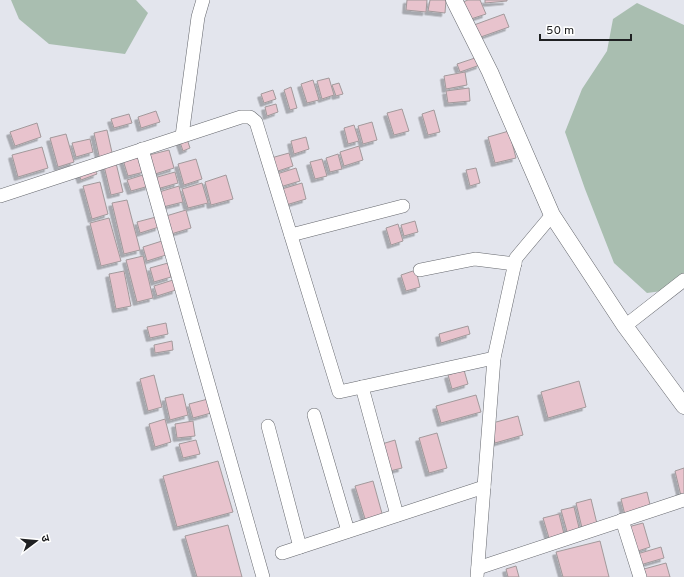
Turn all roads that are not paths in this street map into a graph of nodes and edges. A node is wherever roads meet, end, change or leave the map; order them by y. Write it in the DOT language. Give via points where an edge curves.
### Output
graph roads {
  1 [pos="203,0"];
  2 [pos="454,0"];
  3 [pos="182,136"];
  4 [pos="142,149"];
  5 [pos="0,196"];
  6 [pos="403,206"];
  7 [pos="552,215"];
  8 [pos="291,236"];
  9 [pos="515,264"];
  10 [pos="420,270"];
  11 [pos="684,280"];
  12 [pos="625,326"];
  13 [pos="494,358"];
  14 [pos="362,387"];
  15 [pos="684,406"];
  16 [pos="314,415"];
  17 [pos="268,426"];
  18 [pos="484,487"];
  19 [pos="683,503"];
  20 [pos="397,515"];
  21 [pos="622,520"];
  22 [pos="348,531"];
  23 [pos="300,547"];
  24 [pos="282,553"];
  25 [pos="478,572"];
  26 [pos="263,577"];
  27 [pos="640,577"];
  1 -- 3 [label="street" via="198,17"];
  2 -- 7 [label="street" via="490,72"];
  3 -- 4 [label="street"];
  3 -- 8 [label="street" via="241,117 256,122"];
  4 -- 5 [label="street"];
  4 -- 26 [label="street"];
  6 -- 8 [label="street"];
  7 -- 9 [label="street" via="516,258"];
  7 -- 12 [label="street"];
  8 -- 14 [label="street" via="339,392"];
  9 -- 10 [label="street" via="475,259"];
  9 -- 13 [label="street"];
  11 -- 12 [label="street"];
  12 -- 15 [label="street"];
  13 -- 14 [label="street"];
  13 -- 18 [label="street"];
  14 -- 20 [label="street"];
  16 -- 22 [label="street"];
  17 -- 23 [label="street"];
  18 -- 20 [label="street"];
  18 -- 25 [label="street"];
  19 -- 21 [label="street"];
  20 -- 22 [label="street"];
  21 -- 25 [label="street"];
  21 -- 27 [label="street"];
  22 -- 23 [label="street"];
  23 -- 24 [label="street"];
}
